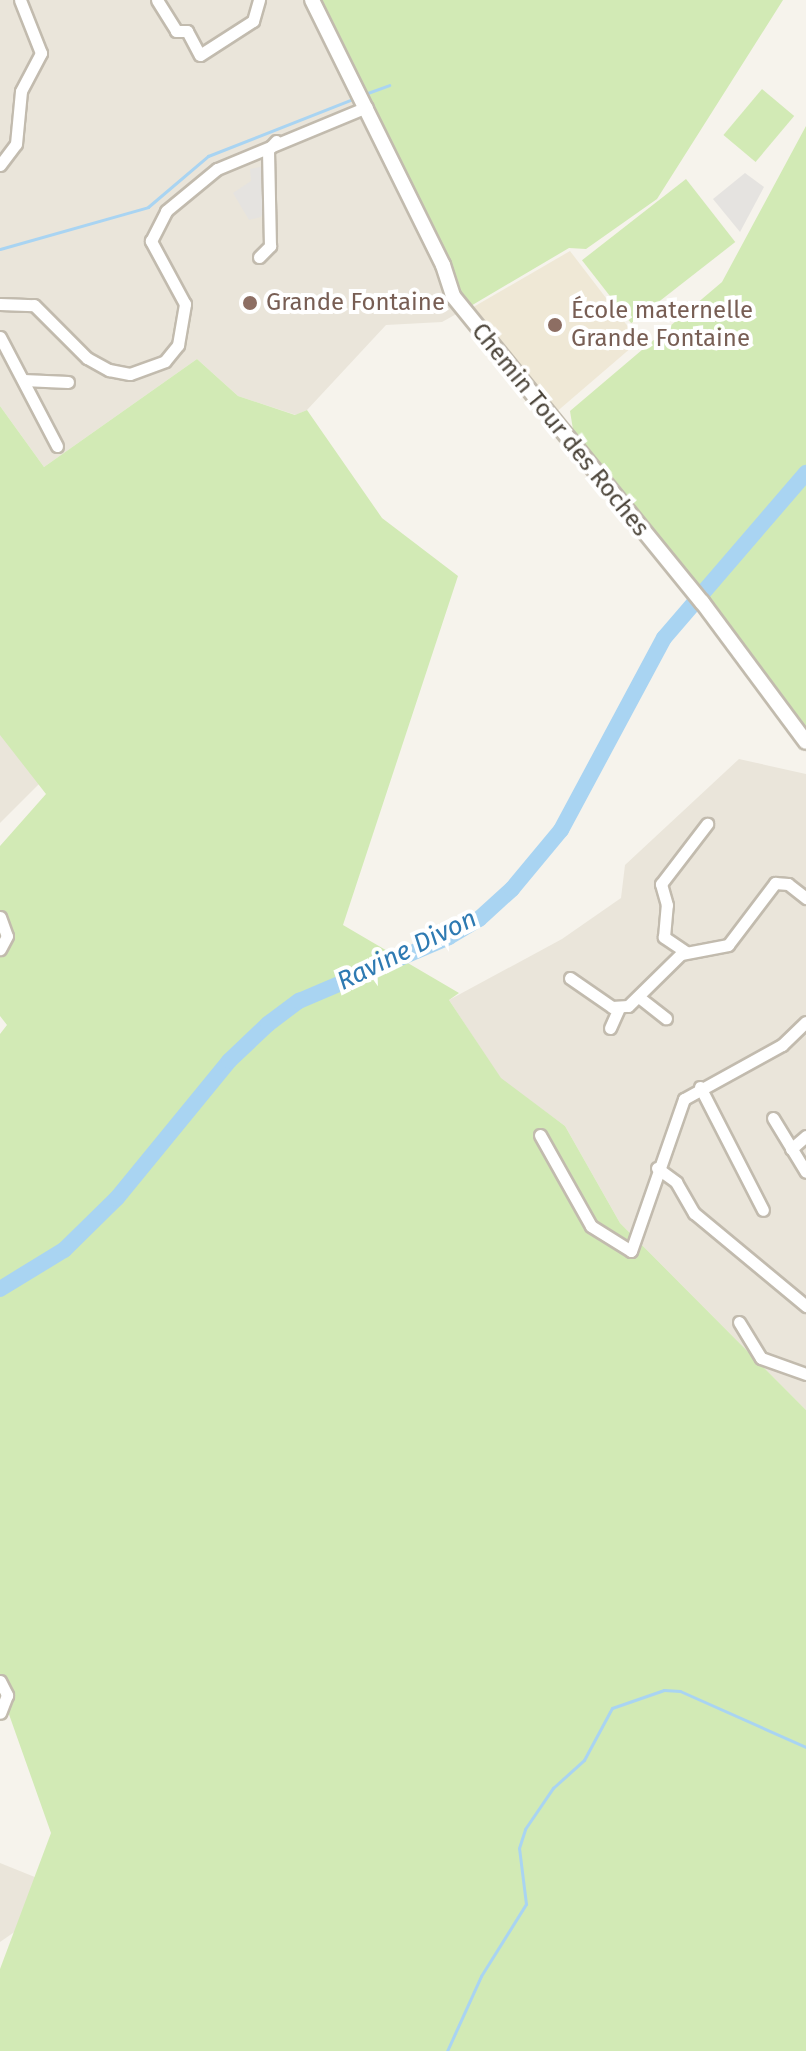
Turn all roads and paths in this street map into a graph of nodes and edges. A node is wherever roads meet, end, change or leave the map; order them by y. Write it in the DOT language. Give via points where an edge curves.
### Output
graph roads {
  1 [pos="20,0"];
  2 [pos="157,0"];
  3 [pos="259,0"];
  4 [pos="312,0"];
  5 [pos="367,107"];
  6 [pos="276,141"];
  7 [pos="0,165"];
  8 [pos="259,257"];
  9 [pos="0,304"];
  10 [pos="0,337"];
  11 [pos="23,380"];
  12 [pos="68,382"];
  13 [pos="57,446"];
  14 [pos="806,742"];
  15 [pos="707,824"];
  16 [pos="806,898"];
  17 [pos="0,917"];
  18 [pos="0,949"];
  19 [pos="687,952"];
  20 [pos="570,978"];
  21 [pos="640,998"];
  22 [pos="619,1008"];
  23 [pos="666,1018"];
  24 [pos="806,1022"];
  25 [pos="610,1028"];
  26 [pos="700,1087"];
  27 [pos="773,1118"];
  28 [pos="540,1135"];
  29 [pos="806,1136"];
  30 [pos="791,1149"];
  31 [pos="657,1168"];
  32 [pos="806,1172"];
  33 [pos="763,1210"];
  34 [pos="806,1306"];
  35 [pos="739,1322"];
  36 [pos="806,1374"];
  37 [pos="0,1681"];
  38 [pos="0,1713"];
  1 -- 7 [label="street" via="41,53 21,91 16,144"];
  2 -- 3 [label="street" via="176,31 187,31 200,55 253,21"];
  4 -- 5 [label="street, Chemin Tour des Roches"];
  5 -- 6 [label="street"];
  5 -- 14 [label="street, Chemin Tour des Roches" via="453,296 702,602"];
  6 -- 8 [label="street" via="268,150 270,246"];
  6 -- 9 [label="street" via="205,177 154,227 156,255 185,304 178,345 165,361 130,374 109,370 87,358 34,305"];
  10 -- 11 [label="street"];
  11 -- 12 [label="street"];
  11 -- 13 [label="street"];
  15 -- 19 [label="street" via="661,884 667,905 664,937"];
  16 -- 19 [label="street" via="788,884 775,883 728,945"];
  17 -- 18 [label="street" via="7,936"];
  19 -- 21 [label="street" via="675,957"];
  20 -- 22 [label="street"];
  21 -- 22 [label="street"];
  21 -- 23 [label="street"];
  22 -- 25 [label="street"];
  24 -- 26 [label="street" via="782,1045"];
  26 -- 31 [label="street" via="684,1099"];
  26 -- 33 [label="street"];
  27 -- 30 [label="street"];
  28 -- 31 [label="street" via="591,1226 631,1251"];
  29 -- 30 [label="street"];
  30 -- 32 [label="street"];
  31 -- 34 [label="street" via="676,1182 694,1213"];
  35 -- 36 [label="street" via="761,1358"];
  37 -- 38 [label="street" via="7,1695"];
}
